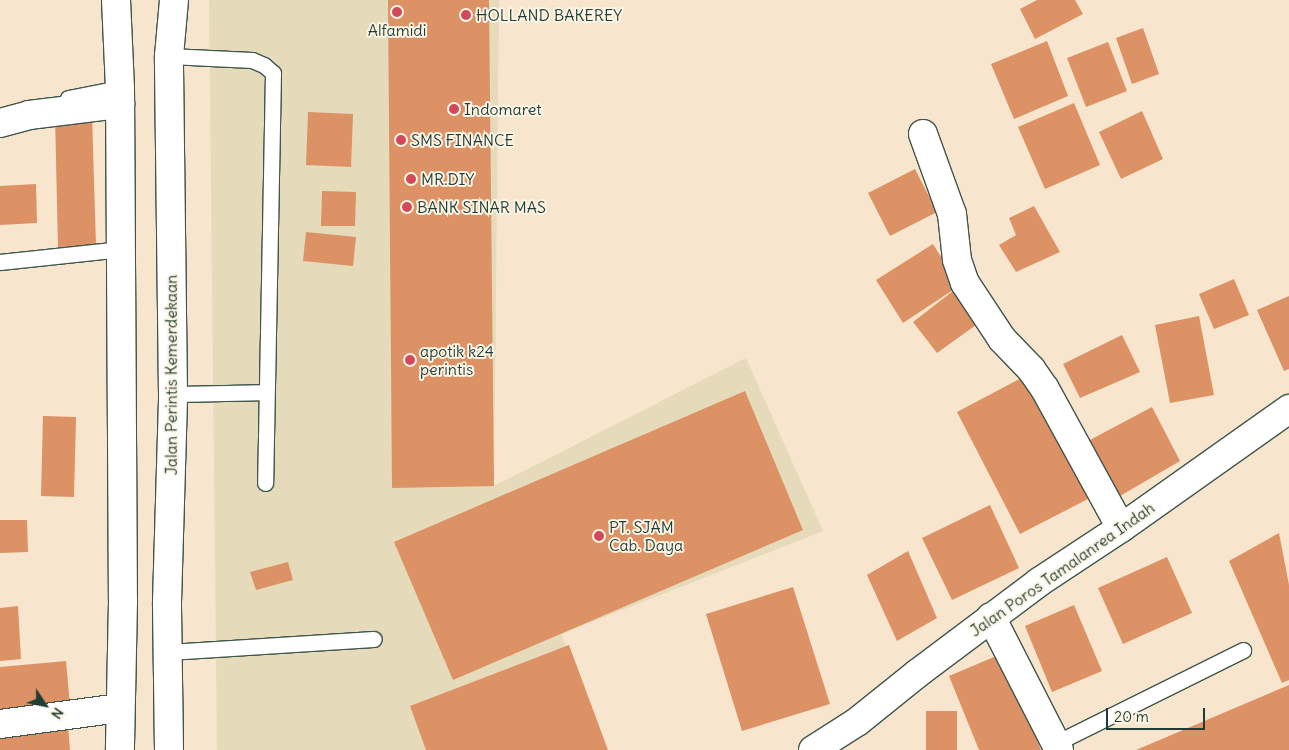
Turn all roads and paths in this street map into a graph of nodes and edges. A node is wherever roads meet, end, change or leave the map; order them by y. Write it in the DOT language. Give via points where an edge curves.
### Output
graph roads {
  1 [pos="116,0"];
  2 [pos="174,0"];
  3 [pos="169,56"];
  4 [pos="120,96"];
  5 [pos="0,111"];
  6 [pos="0,123"];
  7 [pos="923,134"];
  8 [pos="121,248"];
  9 [pos="0,262"];
  10 [pos="266,392"];
  11 [pos="173,394"];
  12 [pos="1289,409"];
  13 [pos="265,483"];
  14 [pos="1121,528"];
  15 [pos="123,602"];
  16 [pos="168,602"];
  17 [pos="991,617"];
  18 [pos="374,639"];
  19 [pos="1243,650"];
  20 [pos="168,652"];
  21 [pos="120,708"];
  22 [pos="0,724"];
  23 [pos="1058,747"];
  24 [pos="120,750"];
  25 [pos="168,750"];
  26 [pos="812,750"];
  1 -- 4 [label="main road"];
  2 -- 3 [label="main road, Jalan Perintis Kemerdekaan"];
  3 -- 10 [label="lane" via="252,60 273,73"];
  3 -- 11 [label="main road, Jalan Perintis Kemerdekaan"];
  4 -- 5 [label="lane"];
  4 -- 6 [label="main road"];
  4 -- 8 [label="main road"];
  7 -- 14 [label="main road" via="952,214 958,266 965,283 1002,339 1046,388"];
  8 -- 9 [label="lane"];
  8 -- 15 [label="main road"];
  10 -- 11 [label="lane"];
  10 -- 13 [label="lane"];
  11 -- 16 [label="main road, Jalan Perintis Kemerdekaan"];
  12 -- 14 [label="main road, Jalan Poros Tamalanrea Indah"];
  14 -- 17 [label="main road, Jalan Poros Tamalanrea Indah"];
  15 -- 16 [label="main road"];
  15 -- 21 [label="main road"];
  16 -- 20 [label="main road, Jalan Perintis Kemerdekaan"];
  17 -- 23 [label="main road"];
  17 -- 26 [label="main road, Jalan Poros Tamalanrea Indah" via="856,722"];
  18 -- 20 [label="lane"];
  19 -- 23 [label="lane"];
  20 -- 25 [label="main road, Jalan Perintis Kemerdekaan"];
  21 -- 22 [label="main road"];
  21 -- 24 [label="main road"];
}
